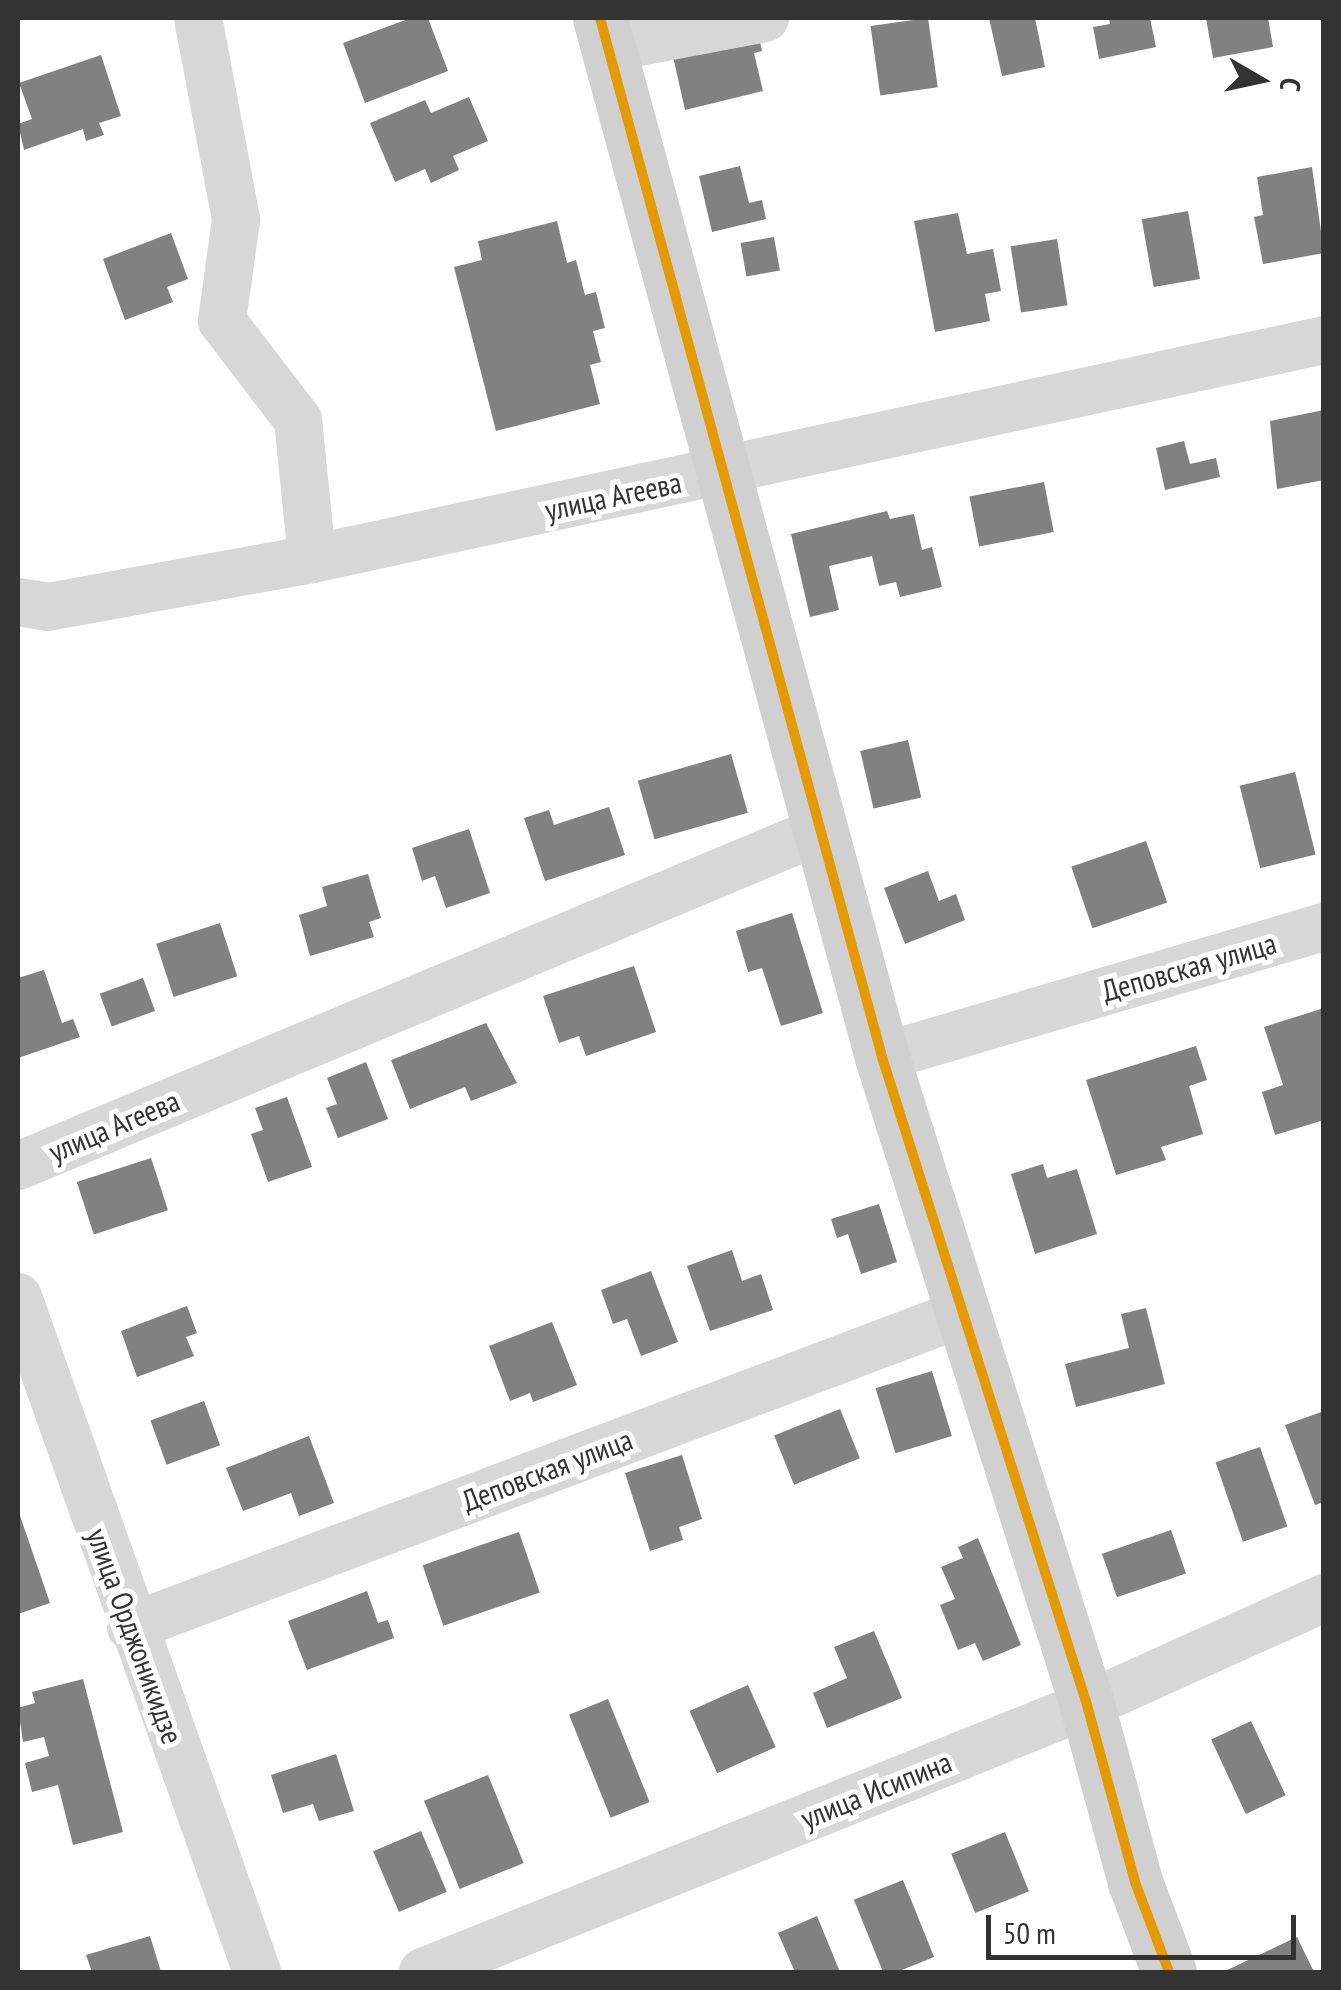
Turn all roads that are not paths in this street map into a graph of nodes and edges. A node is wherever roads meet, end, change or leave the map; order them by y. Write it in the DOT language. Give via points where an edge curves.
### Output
graph roads {
  1 [pos="198,18"];
  2 [pos="765,18"];
  3 [pos="604,32"];
  4 [pos="1324,340"];
  5 [pos="720,473"];
  6 [pos="312,559"];
  7 [pos="18,602"];
  8 [pos="819,831"];
  9 [pos="1324,928"];
  10 [pos="882,1056"];
  11 [pos="18,1166"];
  12 [pos="18,1297"];
  13 [pos="963,1313"];
  14 [pos="1324,1598"];
  15 [pos="130,1627"];
  16 [pos="1087,1704"];
  17 [pos="257,1972"];
  18 [pos="424,1972"];
  19 [pos="1169,1972"];
  1 -- 6 [label="street" via="236,220 222,321 298,420"];
  2 -- 3 [label="street"];
  3 -- 5 [label="main road"];
  4 -- 5 [label="street, улица Агеева"];
  5 -- 6 [label="street, улица Агеева"];
  5 -- 8 [label="main road"];
  6 -- 7 [label="street, улица Агеева" via="48,607"];
  8 -- 10 [label="main road"];
  8 -- 11 [label="street, улица Агеева"];
  9 -- 10 [label="street, Деповская улица"];
  10 -- 13 [label="main road"];
  12 -- 15 [label="street, улица Орджоникидзе"];
  13 -- 15 [label="street, Деповская улица"];
  13 -- 16 [label="main road"];
  14 -- 16 [label="street, улица Исипина"];
  15 -- 17 [label="street, улица Орджоникидзе"];
  16 -- 18 [label="street, улица Исипина"];
  16 -- 19 [label="main road" via="1135,1882"];
}
